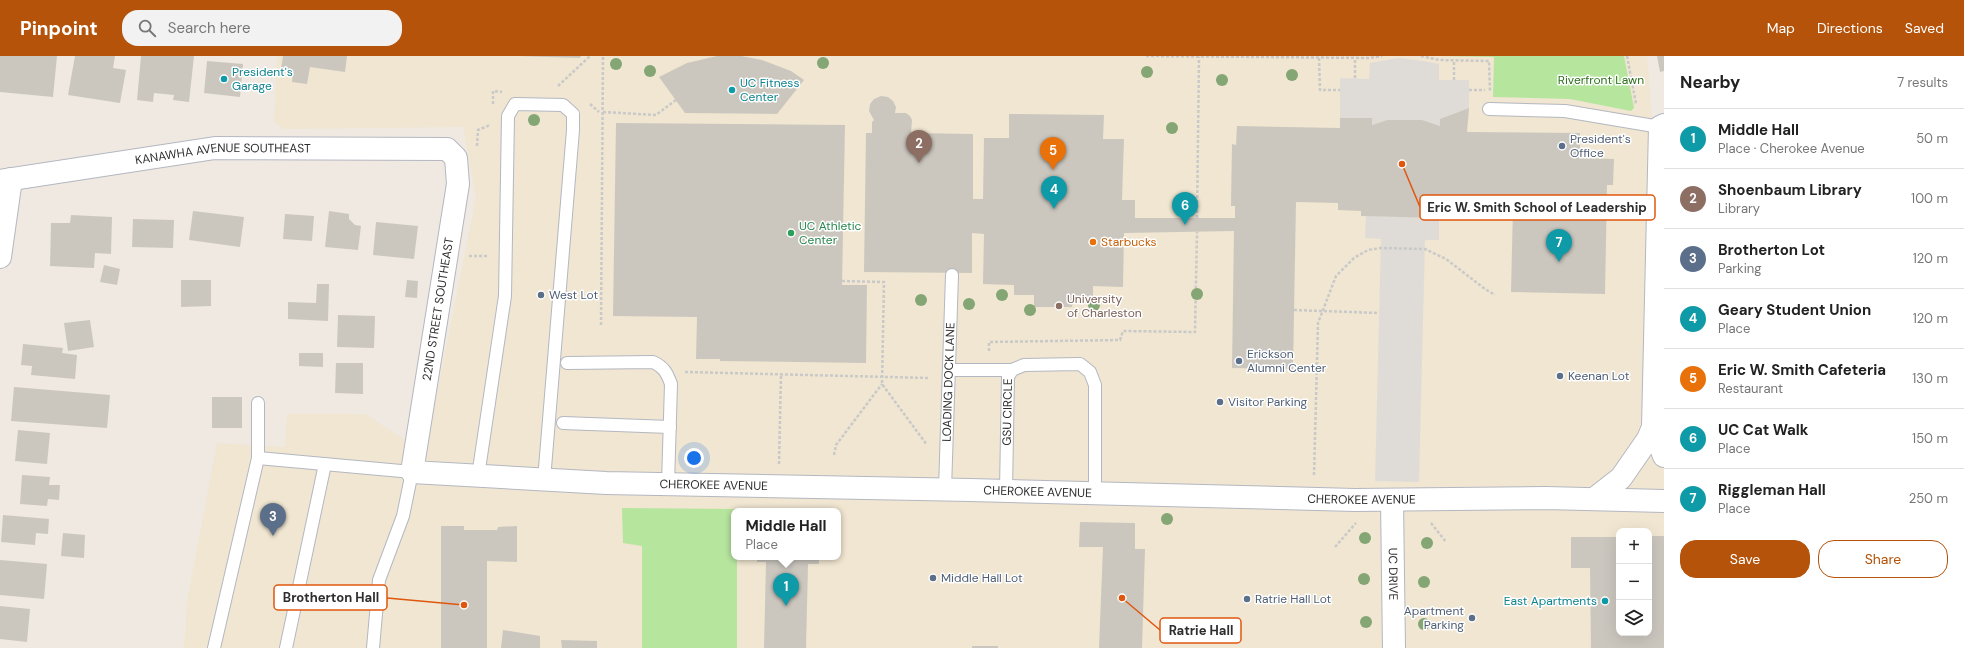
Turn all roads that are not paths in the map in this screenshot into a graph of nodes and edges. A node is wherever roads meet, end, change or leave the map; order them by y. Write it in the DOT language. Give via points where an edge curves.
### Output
graph roads {
  1 [pos="1489,109"];
  2 [pos="1655,126"];
  3 [pos="448,149"];
  4 [pos="1661,176"];
  5 [pos="5,180"];
  6 [pos="1661,241"];
  7 [pos="0,257"];
  8 [pos="952,275"];
  9 [pos="1660,302"];
  10 [pos="567,363"];
  11 [pos="950,370"];
  12 [pos="1012,370"];
  13 [pos="258,403"];
  14 [pos="563,423"];
  15 [pos="670,427"];
  16 [pos="1653,427"];
  17 [pos="1664,456"];
  18 [pos="258,458"];
  19 [pos="325,464"];
  20 [pos="412,472"];
  21 [pos="478,476"];
  22 [pos="544,480"];
  23 [pos="668,484"];
  24 [pos="945,489"];
  25 [pos="1006,490"];
  26 [pos="1095,493"];
  27 [pos="1594,499"];
  28 [pos="1392,501"];
  29 [pos="1664,501"];
  30 [pos="214,648"];
  31 [pos="286,648"];
  32 [pos="373,648"];
  33 [pos="1394,648"];
  1 -- 2 [label="lane" via="1565,111"];
  2 -- 4 [label="street"];
  3 -- 5 [label="street, KANAWHA AVENUE SOUTHEAST" via="215,148"];
  3 -- 20 [label="street, 22ND STREET SOUTHEAST" via="456,158 458,184"];
  4 -- 6 [label="street"];
  5 -- 7 [label="street"];
  6 -- 9 [label="street"];
  8 -- 11 [label="lane, LOADING DOCK LANE"];
  9 -- 16 [label="street"];
  10 -- 15 [label="lane" via="652,362 661,365 667,372 671,384"];
  11 -- 12 [label="lane"];
  11 -- 24 [label="lane, LOADING DOCK LANE"];
  12 -- 25 [label="lane, GSU CIRCLE" via="1008,378"];
  12 -- 26 [label="lane, GSU CIRCLE" via="1024,365 1080,364 1090,372 1095,385"];
  13 -- 18 [label="lane"];
  14 -- 15 [label="lane"];
  15 -- 23 [label="lane"];
  16 -- 17 [label="street"];
  16 -- 27 [label="street" via="1648,439 1621,478"];
  18 -- 19 [label="lane"];
  18 -- 30 [label="lane"];
  19 -- 20 [label="lane"];
  19 -- 31 [label="lane"];
  20 -- 21 [label="street, CHEROKEE AVENUE"];
  20 -- 32 [label="lane" via="403,516 380,580"];
  21 -- 22 [label="street, CHEROKEE AVENUE"];
  21 -- 22 [label="lane" via="505,296 508,116 515,104 563,105 573,114 573,130"];
  22 -- 23 [label="street, CHEROKEE AVENUE"];
  23 -- 24 [label="street, CHEROKEE AVENUE"];
  24 -- 25 [label="street, CHEROKEE AVENUE"];
  25 -- 26 [label="street, CHEROKEE AVENUE"];
  26 -- 28 [label="street, CHEROKEE AVENUE"];
  27 -- 28 [label="street, CHEROKEE AVENUE"];
  27 -- 29 [label="street, CHEROKEE AVENUE"];
  28 -- 33 [label="street, UC DRIVE"];
}
